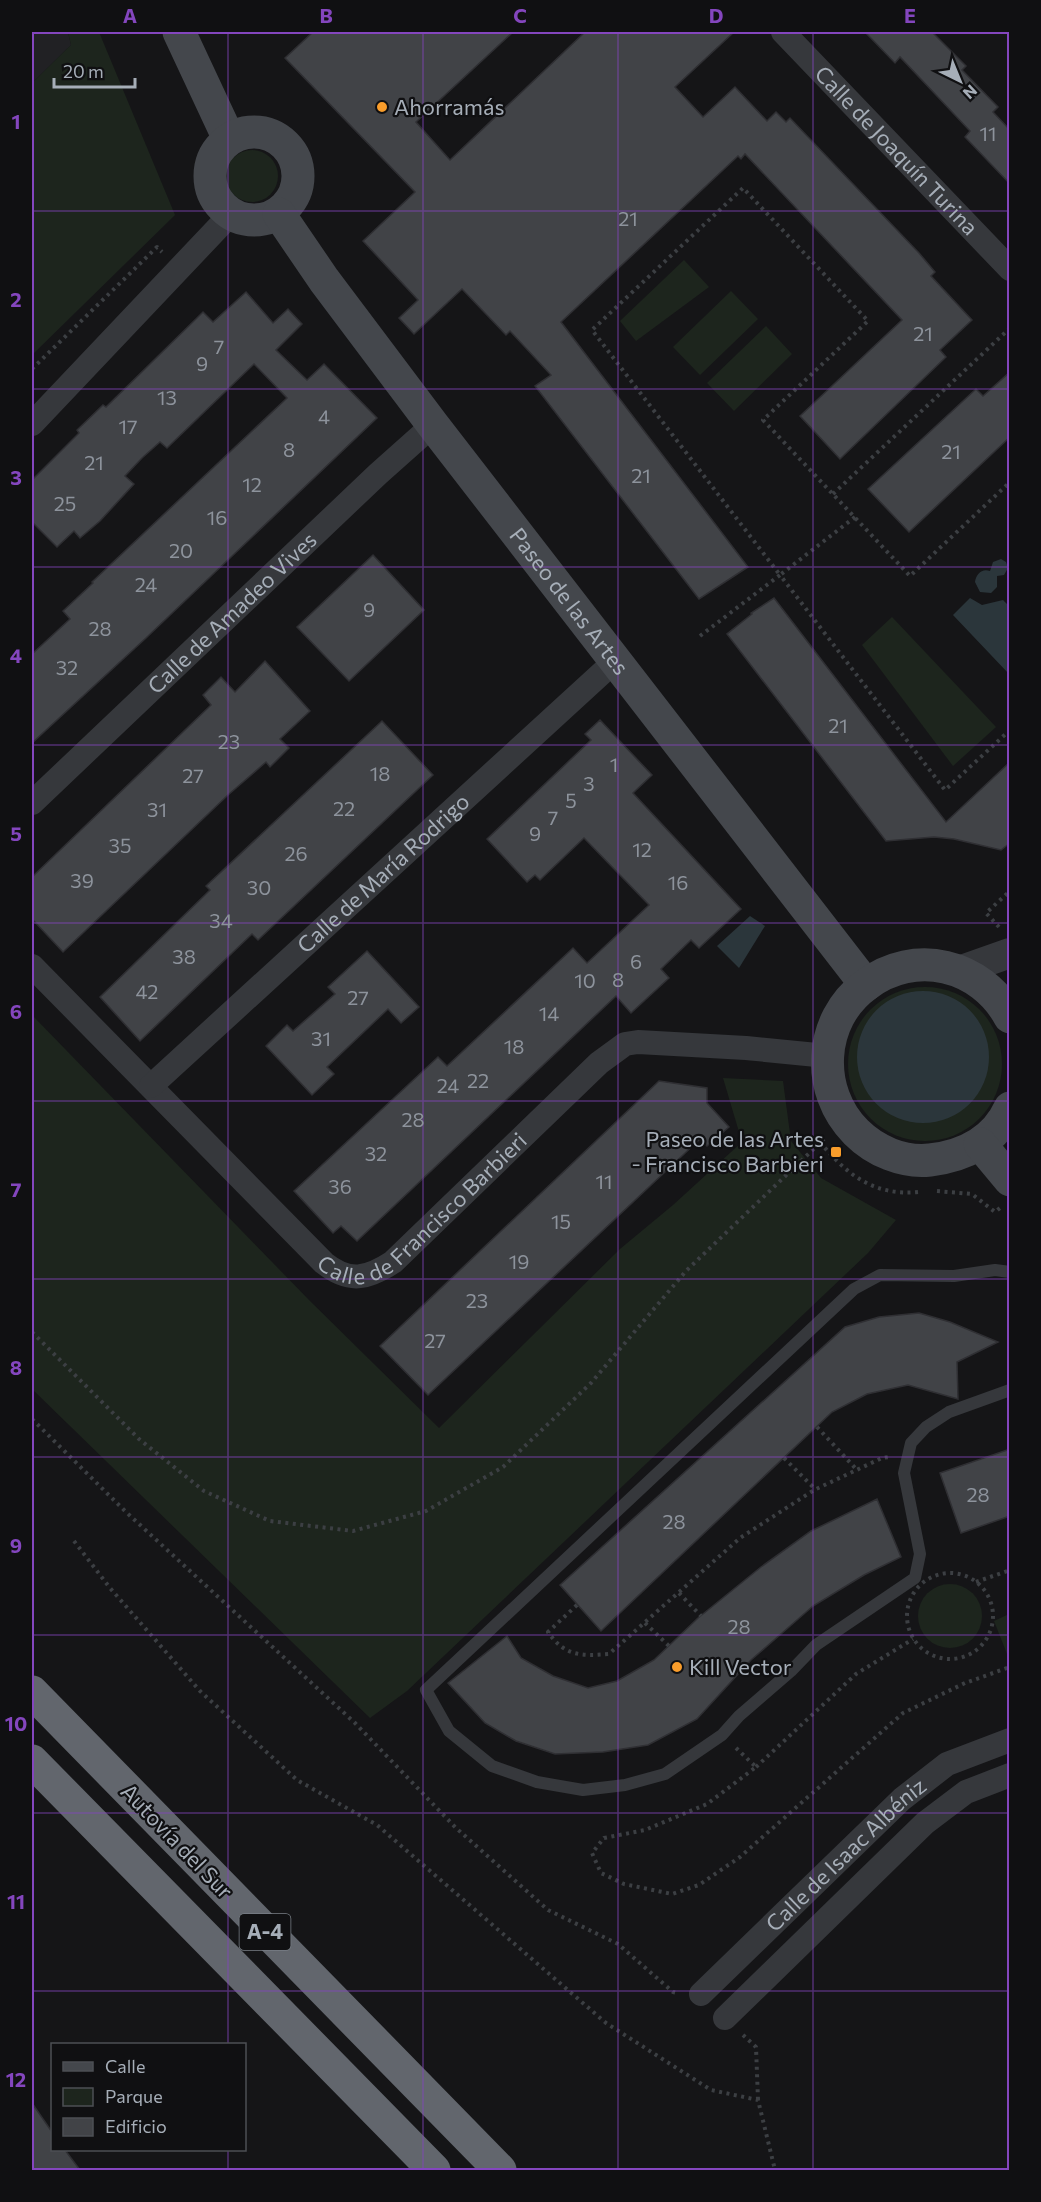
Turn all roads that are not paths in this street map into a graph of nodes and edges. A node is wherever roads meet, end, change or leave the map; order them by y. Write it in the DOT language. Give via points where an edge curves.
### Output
graph roads {
  1 [pos="179,32"];
  2 [pos="783,32"];
  3 [pos="229,139"];
  4 [pos="231,214"];
  5 [pos="279,214"];
  6 [pos="1010,269"];
  7 [pos="32,423"];
  8 [pos="433,425"];
  9 [pos="615,661"];
  10 [pos="32,803"];
  11 [pos="1006,942"];
  12 [pos="32,966"];
  13 [pos="959,971"];
  14 [pos="866,985"];
  15 [pos="1010,1017"];
  16 [pos="826,1056"];
  17 [pos="151,1086"];
  18 [pos="1010,1108"];
  19 [pos="980,1144"];
  20 [pos="1010,1180"];
  21 [pos="1010,1272"];
  22 [pos="1010,1390"];
  23 [pos="32,1692"];
  24 [pos="1010,1740"];
  25 [pos="32,1761"];
  26 [pos="1010,1775"];
  27 [pos="700,1994"];
  28 [pos="724,2018"];
  29 [pos="368,2104"];
  30 [pos="411,2170"];
  31 [pos="434,2170"];
  32 [pos="500,2170"];
  1 -- 3 [label="main road"];
  2 -- 6 [label="street, Calle de Joaquín Turina"];
  3 -- 4 [label="main road" via="213,159 210,179 215,198"];
  3 -- 5 [label="main road" via="249,132 271,135 290,150 298,168 295,194"];
  4 -- 5 [label="main road" via="254,221"];
  4 -- 7 [label="street"];
  5 -- 8 [label="main road, Paseo de las Artes"];
  8 -- 9 [label="main road, Paseo de las Artes"];
  8 -- 10 [label="street, Calle de Amadeo Vives"];
  9 -- 14 [label="main road, Paseo de las Artes"];
  9 -- 17 [label="street, Calle de María Rodrigo"];
  11 -- 13 [label="street"];
  12 -- 17 [label="street, Calle de Francisco Barbieri"];
  13 -- 14 [label="main road" via="914,965 891,971"];
  13 -- 15 [label="main road" via="980,982 1001,1001"];
  14 -- 16 [label="main road" via="845,1005 832,1029"];
  16 -- 17 [label="street, Calle de Francisco Barbieri" via="747,1048 625,1044 599,1063 393,1262 381,1270 352,1278 336,1273 324,1263"];
  16 -- 19 [label="main road" via="833,1100 844,1120 865,1141 892,1156 919,1161 950,1158"];
  18 -- 19 [label="main road" via="1005,1119"];
  19 -- 20 [label="main road"];
  21 -- 22 [label="lane" via="880,1275 854,1289 426,1690 449,1731 492,1766 537,1782 583,1790 625,1785 665,1774 722,1734 816,1645 915,1578 920,1554 904,1473 911,1443 950,1412"];
  23 -- 32 [label="highway, Autovía del Sur / A-4"];
  24 -- 27 [label="street, Calle de Isaac Albéniz" via="947,1764 902,1799"];
  25 -- 29 [label="highway, A-4"];
  26 -- 28 [label="street, Calle de Isaac Albéniz" via="966,1792 925,1823"];
  29 -- 30 [label="highway"];
  29 -- 31 [label="highway, A-4"];
}
